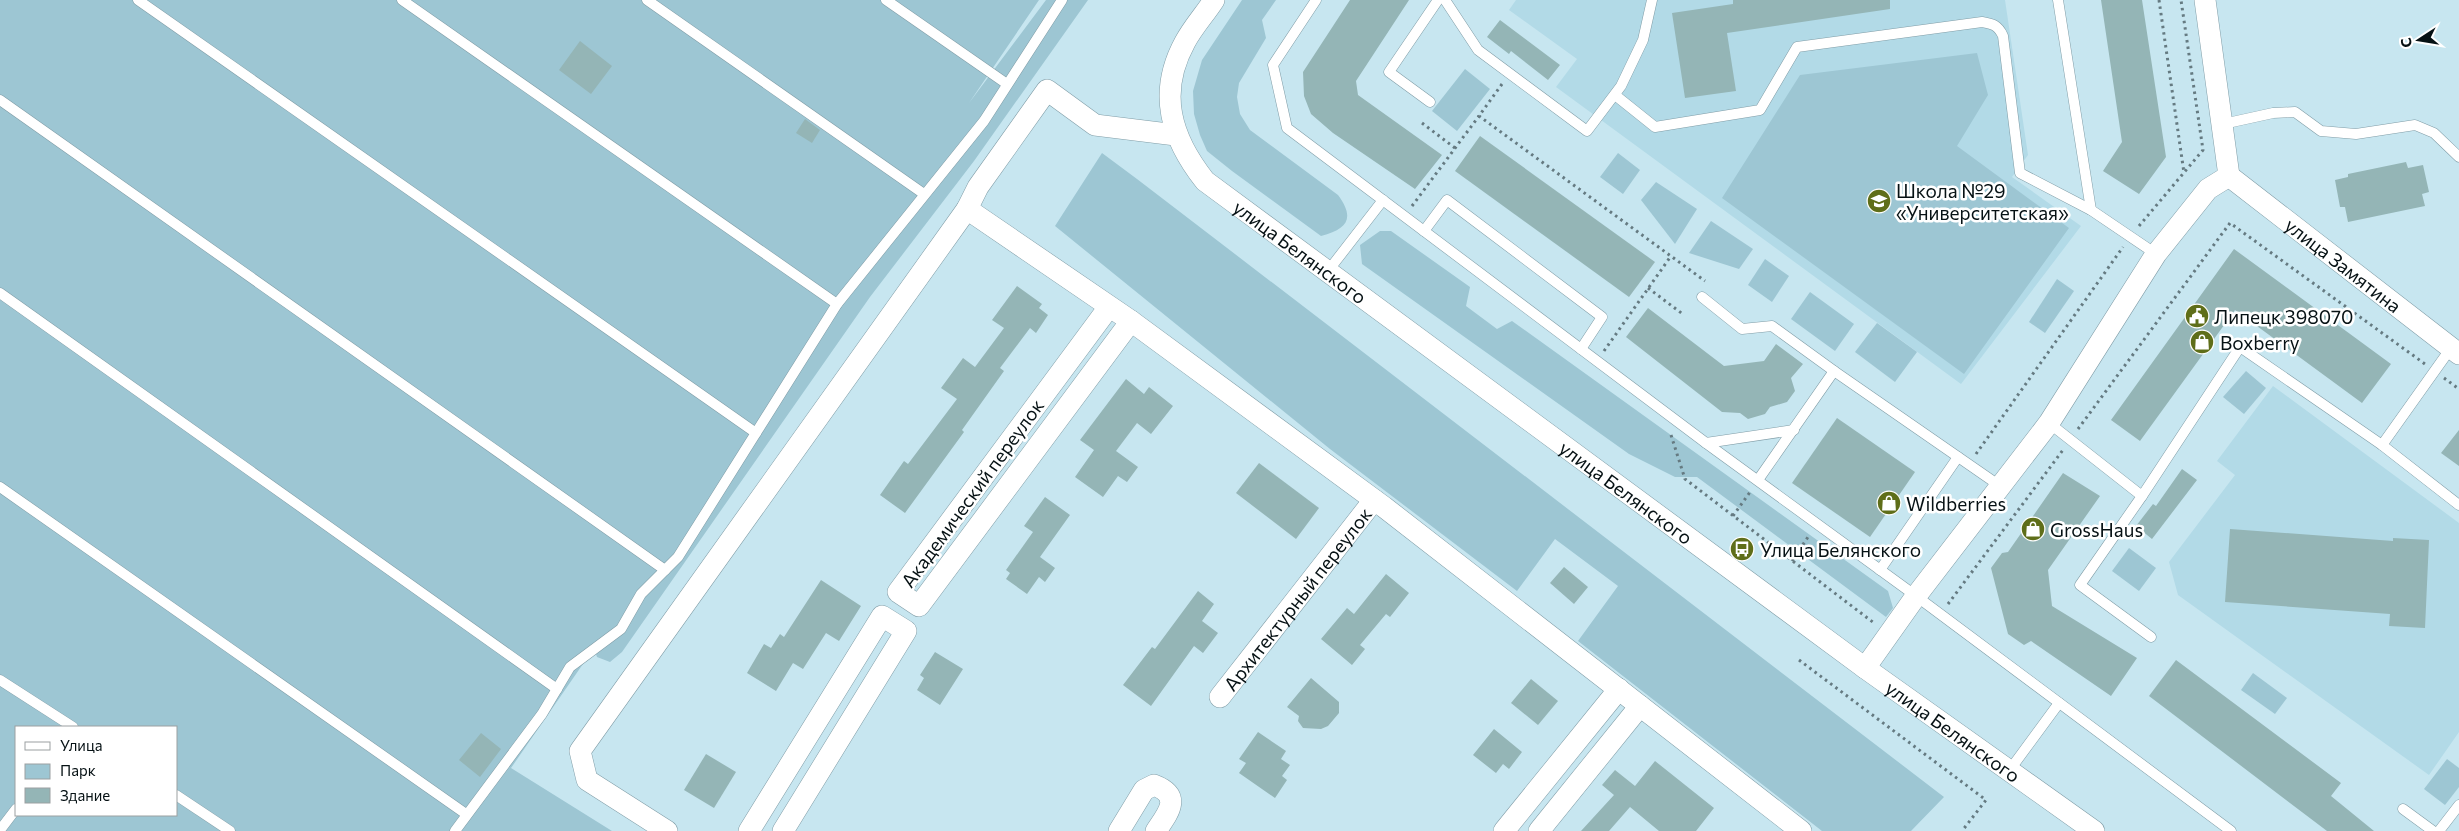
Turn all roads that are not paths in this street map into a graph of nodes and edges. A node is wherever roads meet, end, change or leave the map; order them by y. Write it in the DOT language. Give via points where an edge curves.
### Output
graph roads {
  1 [pos="138,0"];
  2 [pos="402,0"];
  3 [pos="647,0"];
  4 [pos="886,0"];
  5 [pos="1062,0"];
  6 [pos="1214,0"];
  7 [pos="1316,0"];
  8 [pos="1438,0"];
  9 [pos="1445,0"];
  10 [pos="1652,0"];
  11 [pos="2058,0"];
  12 [pos="2205,0"];
  13 [pos="1007,84"];
  14 [pos="1615,94"];
  15 [pos="0,100"];
  16 [pos="1430,102"];
  17 [pos="2223,124"];
  18 [pos="1176,135"];
  19 [pos="2459,156"];
  20 [pos="2229,176"];
  21 [pos="924,194"];
  22 [pos="1383,200"];
  23 [pos="967,209"];
  24 [pos="2091,210"];
  25 [pos="1424,231"];
  26 [pos="2156,254"];
  27 [pos="1328,271"];
  28 [pos="0,293"];
  29 [pos="1702,297"];
  30 [pos="836,304"];
  31 [pos="1109,307"];
  32 [pos="1131,322"];
  33 [pos="1581,349"];
  34 [pos="2455,351"];
  35 [pos="1834,370"];
  36 [pos="2049,422"];
  37 [pos="1794,430"];
  38 [pos="756,433"];
  39 [pos="1706,444"];
  40 [pos="2382,445"];
  41 [pos="1958,457"];
  42 [pos="1758,480"];
  43 [pos="2000,486"];
  44 [pos="0,487"];
  45 [pos="2142,496"];
  46 [pos="1374,500"];
  47 [pos="2459,505"];
  48 [pos="665,570"];
  49 [pos="1880,570"];
  50 [pos="1916,596"];
  51 [pos="2151,637"];
  52 [pos="1864,668"];
  53 [pos="0,680"];
  54 [pos="557,689"];
  55 [pos="1619,689"];
  56 [pos="1220,697"];
  57 [pos="2058,703"];
  58 [pos="1640,706"];
  59 [pos="70,726"];
  60 [pos="2010,771"];
  61 [pos="178,797"];
  62 [pos="2459,805"];
  63 [pos="2404,809"];
  64 [pos="15,810"];
  65 [pos="466,814"];
  66 [pos="0,830"];
  67 [pos="230,831"];
  68 [pos="455,831"];
  69 [pos="667,831"];
  70 [pos="749,831"];
  71 [pos="783,831"];
  72 [pos="1119,831"];
  73 [pos="1156,831"];
  74 [pos="1504,831"];
  75 [pos="1539,831"];
  76 [pos="1801,831"];
  77 [pos="2094,831"];
  78 [pos="2231,831"];
  79 [pos="2433,831"];
  80 [pos="2439,831"];
  1 -- 38 [label="lane"];
  2 -- 30 [label="lane"];
  3 -- 21 [label="lane"];
  4 -- 13 [label="lane"];
  5 -- 13 [label="lane"];
  6 -- 18 [label="street, улица Белянского" via="1186,41 1175,66 1170,94"];
  7 -- 22 [label="lane" via="1273,65 1287,128"];
  8 -- 16 [label="lane" via="1389,72"];
  9 -- 14 [label="lane" via="1478,50 1587,131"];
  10 -- 14 [label="lane" via="1643,40"];
  11 -- 24 [label="lane"];
  12 -- 17 [label="street"];
  13 -- 21 [label="lane" via="984,121"];
  14 -- 24 [label="lane" via="1654,127 1760,110 1797,47 1982,22 1994,24 2003,36 2020,173"];
  15 -- 48 [label="lane"];
  17 -- 19 [label="lane" via="2273,113 2295,112 2321,130 2356,134 2415,125 2434,133"];
  17 -- 20 [label="street"];
  18 -- 23 [label="street" via="1095,125 1047,90 978,187"];
  18 -- 27 [label="street, улица Белянского" via="1188,159 1205,181"];
  20 -- 26 [label="street" via="2208,189"];
  20 -- 34 [label="street, улица Замятина"];
  21 -- 30 [label="lane"];
  22 -- 25 [label="lane"];
  22 -- 27 [label="lane"];
  23 -- 31 [label="street"];
  23 -- 69 [label="street" via="580,752 587,780"];
  24 -- 26 [label="lane"];
  25 -- 33 [label="lane"];
  25 -- 33 [label="lane" via="1446,200 1602,316"];
  26 -- 36 [label="street"];
  27 -- 52 [label="street, улица Белянского"];
  28 -- 54 [label="lane"];
  29 -- 35 [label="lane" via="1742,329 1772,326"];
  30 -- 38 [label="lane"];
  31 -- 32 [label="street"];
  31 -- 32 [label="street, Академический переулок" via="898,592 919,606"];
  32 -- 46 [label="street"];
  33 -- 39 [label="lane"];
  34 -- 40 [label="lane" via="2433,370"];
  35 -- 37 [label="lane"];
  35 -- 41 [label="lane"];
  36 -- 43 [label="street"];
  36 -- 45 [label="lane"];
  37 -- 39 [label="lane"];
  37 -- 42 [label="lane"];
  38 -- 48 [label="lane" via="678,557"];
  39 -- 42 [label="lane"];
  40 -- 45 [label="lane" via="2240,347"];
  40 -- 47 [label="lane"];
  41 -- 43 [label="lane"];
  41 -- 49 [label="lane"];
  42 -- 49 [label="lane"];
  43 -- 50 [label="street"];
  44 -- 65 [label="lane"];
  45 -- 51 [label="lane" via="2080,585"];
  46 -- 55 [label="street"];
  46 -- 56 [label="street, Архитектурный переулок"];
  48 -- 54 [label="lane" via="641,594 621,629 570,668"];
  49 -- 50 [label="lane"];
  50 -- 52 [label="street"];
  50 -- 57 [label="lane"];
  52 -- 60 [label="street, улица Белянского"];
  53 -- 59 [label="lane"];
  54 -- 65 [label="lane" via="513,754"];
  55 -- 58 [label="street"];
  55 -- 74 [label="street"];
  57 -- 60 [label="lane"];
  57 -- 78 [label="lane"];
  58 -- 75 [label="street"];
  58 -- 76 [label="street"];
  60 -- 77 [label="street, улица Белянского"];
  61 -- 67 [label="lane"];
  62 -- 80 [label="lane"];
  63 -- 79 [label="lane"];
  64 -- 66 [label="lane"];
  65 -- 68 [label="lane"];
  70 -- 71 [label="street" via="882,616 906,631"];
  72 -- 73 [label="street" via="1144,790 1154,785 1163,788 1170,796 1171,807"];
}
